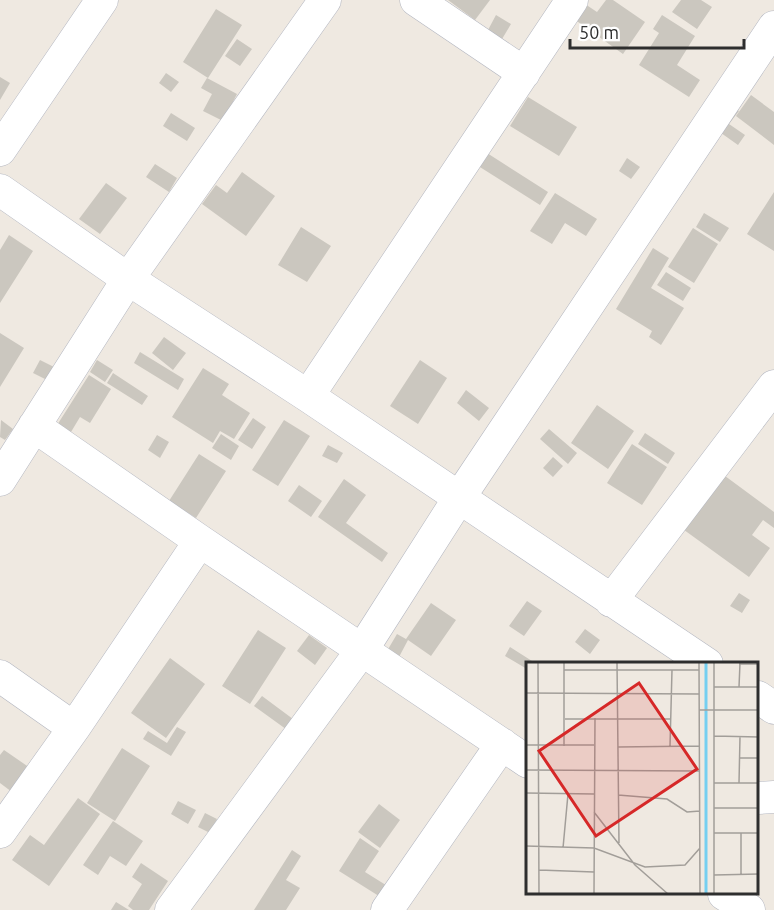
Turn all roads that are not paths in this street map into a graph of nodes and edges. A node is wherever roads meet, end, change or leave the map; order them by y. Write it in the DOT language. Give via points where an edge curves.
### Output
graph roads {
  1 [pos="102,0"];
  2 [pos="325,0"];
  3 [pos="416,0"];
  4 [pos="572,0"];
  5 [pos="774,27"];
  6 [pos="524,73"];
  7 [pos="0,150"];
  8 [pos="0,190"];
  9 [pos="128,279"];
  10 [pos="774,386"];
  11 [pos="308,396"];
  12 [pos="34,426"];
  13 [pos="0,480"];
  14 [pos="459,498"];
  15 [pos="200,541"];
  16 [pos="611,601"];
  17 [pos="362,650"];
  18 [pos="704,662"];
  19 [pos="0,676"];
  20 [pos="759,698"];
  21 [pos="774,708"];
  22 [pos="74,728"];
  23 [pos="502,744"];
  24 [pos="526,761"];
  25 [pos="774,797"];
  26 [pos="759,798"];
  27 [pos="0,832"];
  28 [pos="726,895"];
  29 [pos="171,910"];
  30 [pos="388,910"];
  31 [pos="749,910"];
  1 -- 7 [label="street"];
  2 -- 9 [label="street"];
  3 -- 6 [label="street"];
  4 -- 6 [label="street"];
  5 -- 14 [label="street"];
  6 -- 11 [label="street"];
  8 -- 9 [label="street"];
  9 -- 11 [label="street"];
  9 -- 12 [label="street"];
  10 -- 16 [label="street"];
  11 -- 14 [label="street"];
  12 -- 13 [label="street"];
  12 -- 15 [label="street"];
  14 -- 16 [label="street"];
  14 -- 17 [label="street"];
  15 -- 17 [label="street"];
  15 -- 22 [label="street"];
  16 -- 18 [label="street"];
  17 -- 23 [label="street"];
  17 -- 29 [label="street"];
  19 -- 22 [label="street"];
  20 -- 21 [label="street"];
  22 -- 27 [label="street"];
  23 -- 24 [label="street"];
  23 -- 30 [label="street"];
  25 -- 26 [label="street"];
  28 -- 31 [label="street"];
}
